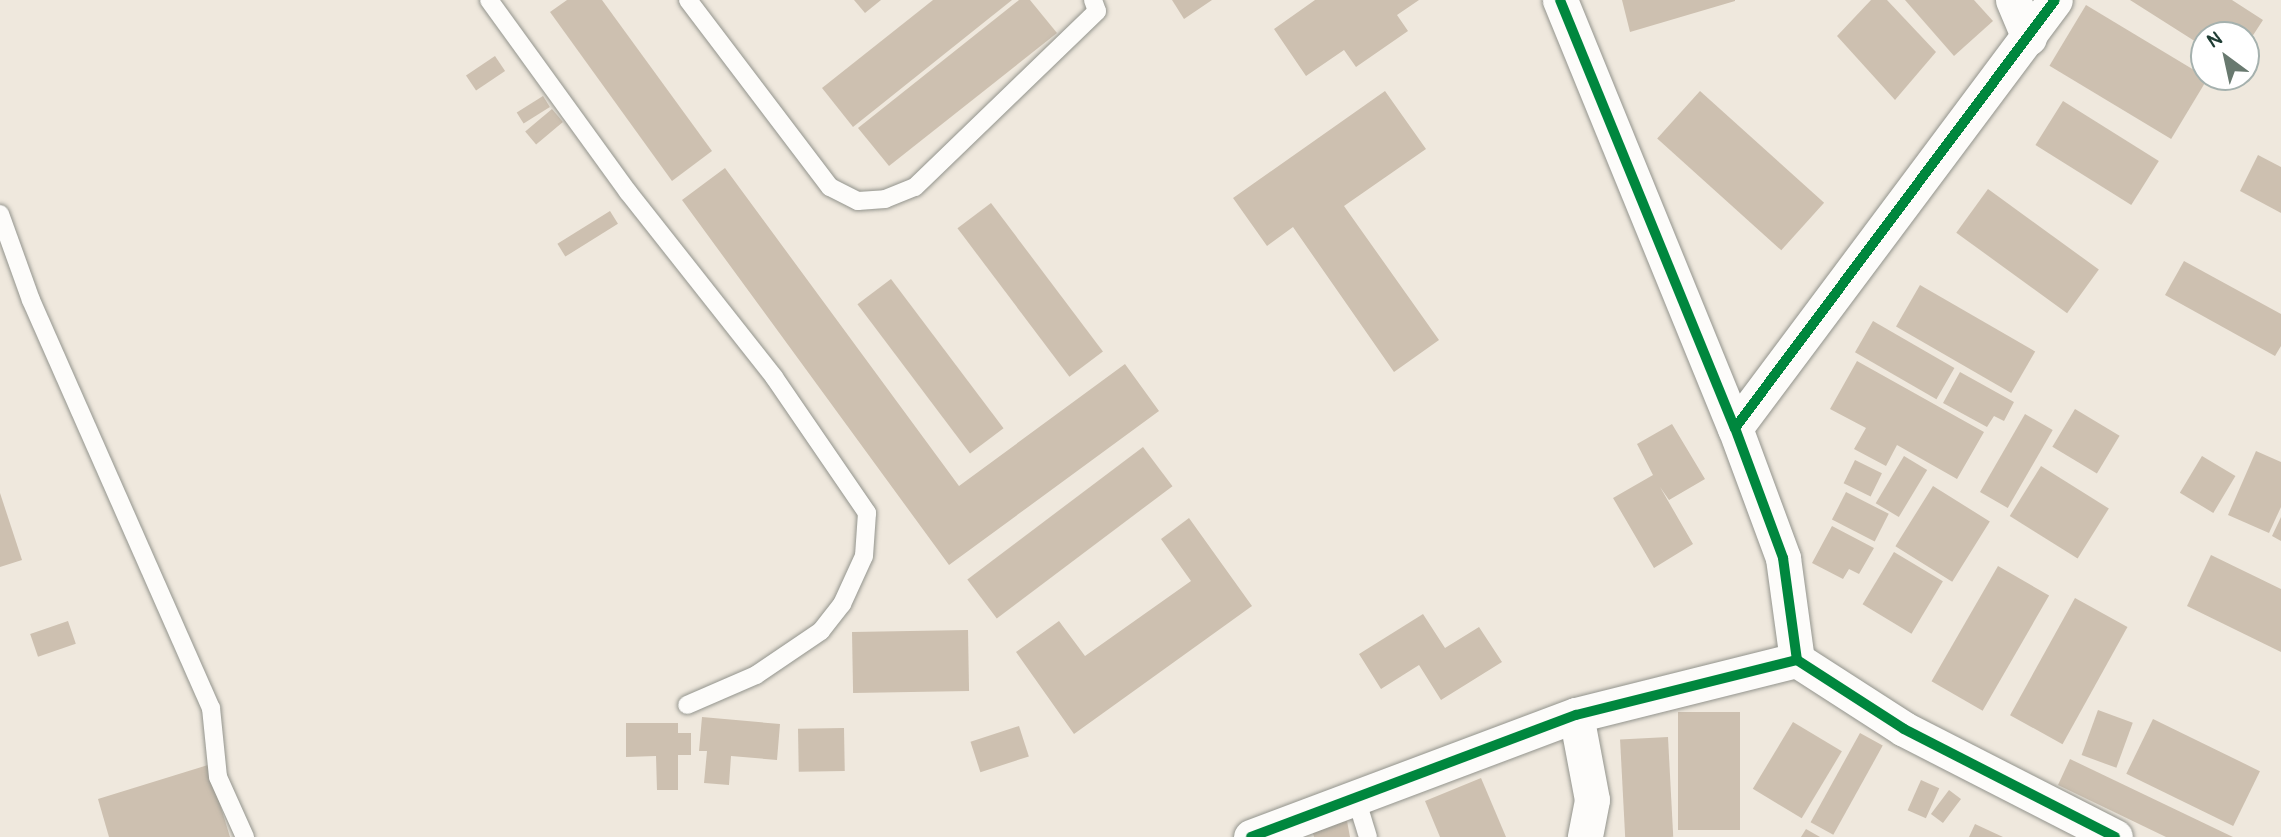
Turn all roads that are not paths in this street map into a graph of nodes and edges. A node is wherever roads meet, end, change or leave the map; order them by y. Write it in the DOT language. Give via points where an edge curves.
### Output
graph roads {
  1 [pos="489,0"];
  2 [pos="688,0"];
  3 [pos="1093,0"];
  4 [pos="1560,0"];
  5 [pos="2013,0"];
  6 [pos="2054,0"];
  7 [pos="2029,38"];
  8 [pos="0,214"];
  9 [pos="1735,428"];
  10 [pos="1797,660"];
  11 [pos="687,705"];
  12 [pos="1576,715"];
  13 [pos="1356,798"];
  14 [pos="245,837"];
  15 [pos="1251,837"];
  16 [pos="1368,837"];
  17 [pos="1585,837"];
  18 [pos="2115,837"];
  1 -- 11 [label="lane" via="628,192 774,377 867,513 864,556 842,604 821,631 756,675"];
  2 -- 3 [label="lane" via="830,187 858,201 884,199 915,187 1097,11"];
  4 -- 9 [label="street"];
  5 -- 7 [label="street"];
  6 -- 7 [label="street"];
  7 -- 9 [label="street"];
  8 -- 14 [label="lane" via="31,300 211,708 218,777"];
  9 -- 10 [label="street" via="1783,558"];
  10 -- 12 [label="street"];
  10 -- 18 [label="street" via="1904,729"];
  12 -- 13 [label="street"];
  12 -- 17 [label="street" via="1592,800"];
  13 -- 15 [label="street"];
  13 -- 16 [label="lane"];
}
